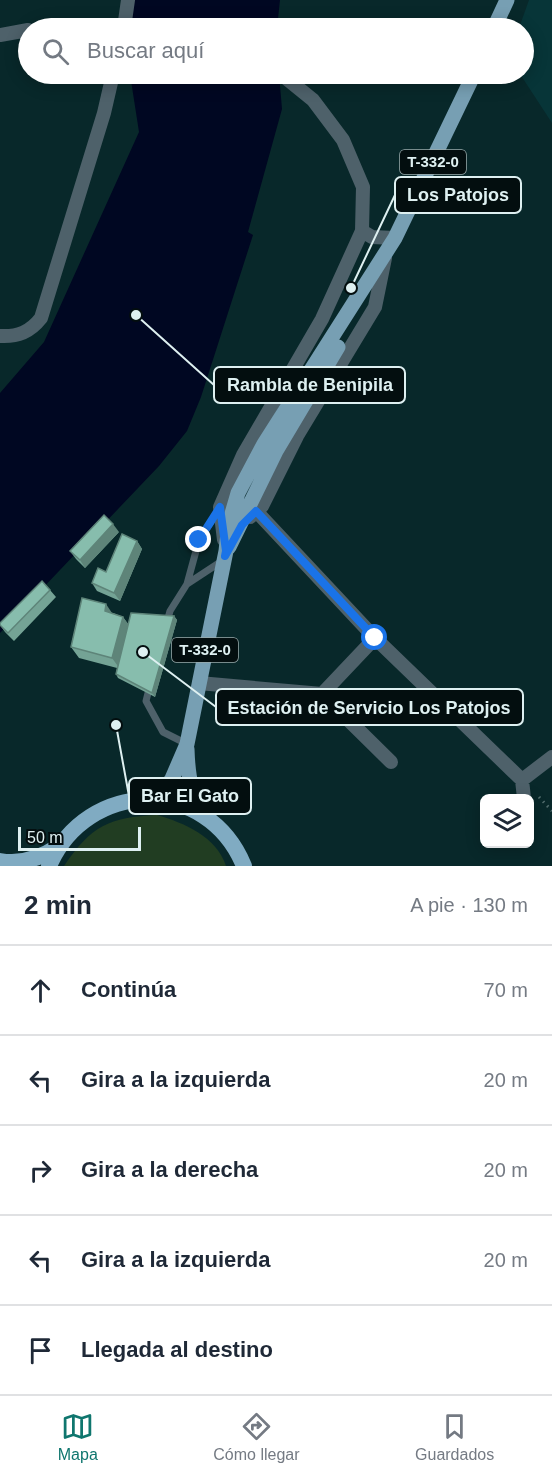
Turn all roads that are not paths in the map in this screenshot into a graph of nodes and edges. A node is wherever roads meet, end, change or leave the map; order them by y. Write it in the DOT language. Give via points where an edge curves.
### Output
graph roads {
  1 [pos="128,0"];
  2 [pos="507,0"];
  3 [pos="125,18"];
  4 [pos="499,18"];
  5 [pos="18,32"];
  6 [pos="0,35"];
  7 [pos="111,84"];
  8 [pos="293,84"];
  9 [pos="469,84"];
  10 [pos="362,231"];
  11 [pos="390,248"];
  12 [pos="0,336"];
  13 [pos="220,507"];
  14 [pos="256,511"];
  15 [pos="242,525"];
  16 [pos="225,556"];
  17 [pos="188,584"];
  18 [pos="164,634"];
  19 [pos="375,638"];
  20 [pos="152,678"];
  21 [pos="199,683"];
  22 [pos="322,694"];
  23 [pos="187,744"];
  24 [pos="552,757"];
  25 [pos="391,762"];
  26 [pos="522,780"];
  27 [pos="524,794"];
  28 [pos="134,800"];
  29 [pos="213,823"];
  30 [pos="60,845"];
  31 [pos="0,861"];
  32 [pos="49,866"];
  33 [pos="244,866"];
  1 -- 3 [label="street"];
  2 -- 4 [label="main road"];
  5 -- 6 [label="street"];
  7 -- 12 [label="street" via="41,318 23,333"];
  8 -- 10 [label="street" via="313,100 343,140 363,186"];
  9 -- 11 [label="main road, T-332-0"];
  10 -- 11 [label="street"];
  10 -- 13 [label="street" via="322,319 243,455"];
  11 -- 14 [label="street" via="375,307"];
  11 -- 15 [label="main road, T-332-0" via="260,480"];
  11 -- 16 [label="main road, T-332-0" via="264,444 238,493"];
  13 -- 16 [label="street"];
  13 -- 17 [label="lane" via="199,540"];
  14 -- 15 [label="street"];
  14 -- 19 [label="street"];
  15 -- 16 [label="main road, T-332-0"];
  16 -- 17 [label="lane"];
  16 -- 21 [label="main road, T-332-0"];
  17 -- 18 [label="lane" via="170,611"];
  19 -- 22 [label="street"];
  19 -- 26 [label="street"];
  20 -- 23 [label="lane" via="146,701 163,732"];
  21 -- 22 [label="street"];
  21 -- 23 [label="main road, T-332-0"];
  22 -- 25 [label="street"];
  23 -- 28 [label="main road, T-332-0" via="171,781"];
  23 -- 29 [label="main road, T-332-0" via="193,794"];
  24 -- 26 [label="street"];
  26 -- 27 [label="street"];
  28 -- 29 [label="highway" via="182,805"];
  28 -- 30 [label="highway" via="92,815"];
  29 -- 33 [label="highway"];
  30 -- 31 [label="highway" via="31,860"];
  30 -- 32 [label="highway"];
}
